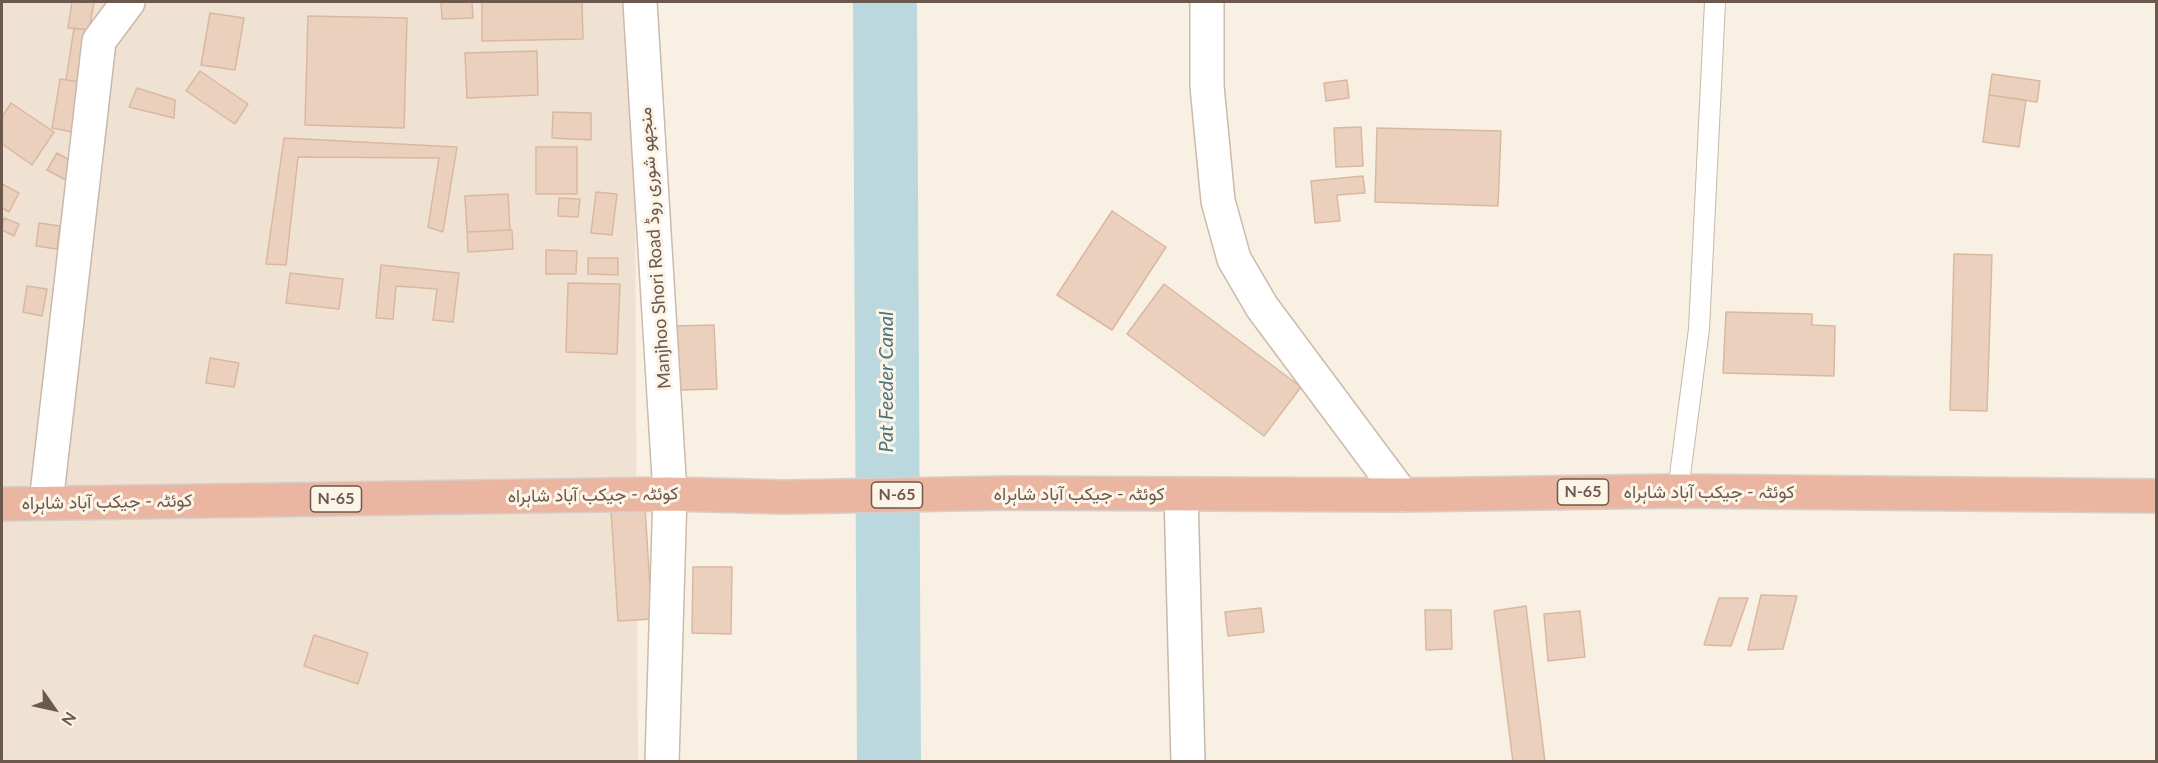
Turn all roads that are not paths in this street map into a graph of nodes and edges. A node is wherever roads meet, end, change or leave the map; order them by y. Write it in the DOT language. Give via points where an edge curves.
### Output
graph roads {
  1 [pos="128,2"];
  2 [pos="640,2"];
  3 [pos="1207,2"];
  4 [pos="1715,2"];
  5 [pos="1678,491"];
  6 [pos="670,494"];
  7 [pos="1181,494"];
  8 [pos="1402,495"];
  9 [pos="2157,496"];
  10 [pos="46,503"];
  11 [pos="2,504"];
  12 [pos="662,762"];
  13 [pos="1188,762"];
  1 -- 10 [label="street" via="99,41"];
  2 -- 6 [label="street, Manjhoo Shori Road منجھو شوری روڈ"];
  3 -- 8 [label="street" via="1207,86 1218,201 1234,259 1262,307"];
  4 -- 5 [label="lane" via="1699,329"];
  5 -- 8 [label="highway, کوئٹہ - جیکب آباد شاہراہ / N-65"];
  5 -- 9 [label="highway, کوئٹہ - جیکب آباد شاہراہ / N-65"];
  6 -- 7 [label="highway, کوئٹہ - جیکب آباد شاہراہ / N-65"];
  6 -- 10 [label="highway, کوئٹہ - جیکب آباد شاہراہ / N-65"];
  6 -- 12 [label="street, Manjhoo Shori Road منجھو شوری روڈ"];
  7 -- 8 [label="highway, کوئٹہ - جیکب آباد شاہراہ / N-65"];
  7 -- 13 [label="street"];
  10 -- 11 [label="highway, کوئٹہ - جیکب آباد شاہراہ / N-65"];
}
